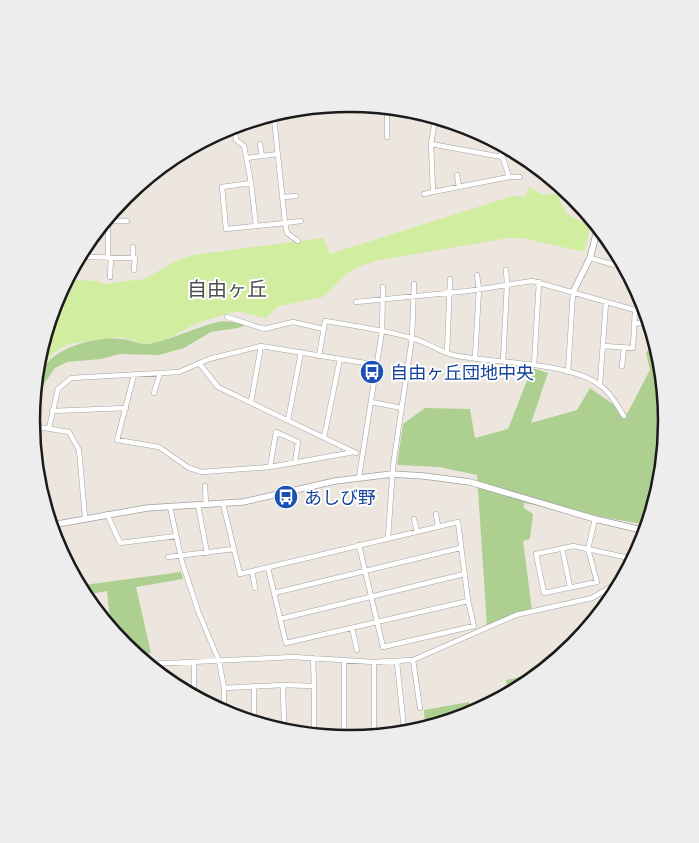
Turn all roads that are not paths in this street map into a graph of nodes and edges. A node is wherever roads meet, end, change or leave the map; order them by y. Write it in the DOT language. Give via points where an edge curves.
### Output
graph roads {
  1 [pos="387,115"];
  2 [pos="274,122"];
  3 [pos="434,124"];
  4 [pos="235,134"];
  5 [pos="387,137"];
  6 [pos="260,144"];
  7 [pos="431,144"];
  8 [pos="500,151"];
  9 [pos="278,154"];
  10 [pos="262,156"];
  11 [pos="502,157"];
  12 [pos="247,158"];
  13 [pos="457,175"];
  14 [pos="509,177"];
  15 [pos="520,177"];
  16 [pos="251,183"];
  17 [pos="459,187"];
  18 [pos="433,192"];
  19 [pos="424,194"];
  20 [pos="296,196"];
  21 [pos="282,197"];
  22 [pos="127,220"];
  23 [pos="114,221"];
  24 [pos="301,221"];
  25 [pos="285,223"];
  26 [pos="256,226"];
  27 [pos="108,228"];
  28 [pos="596,235"];
  29 [pos="298,241"];
  30 [pos="133,246"];
  31 [pos="87,258"];
  32 [pos="109,258"];
  33 [pos="133,258"];
  34 [pos="590,258"];
  35 [pos="617,266"];
  36 [pos="134,270"];
  37 [pos="506,270"];
  38 [pos="477,275"];
  39 [pos="110,277"];
  40 [pos="450,279"];
  41 [pos="540,282"];
  42 [pos="414,284"];
  43 [pos="508,284"];
  44 [pos="383,287"];
  45 [pos="479,289"];
  46 [pos="451,292"];
  47 [pos="572,292"];
  48 [pos="415,296"];
  49 [pos="384,299"];
  50 [pos="356,302"];
  51 [pos="606,302"];
  52 [pos="226,317"];
  53 [pos="635,323"];
  54 [pos="643,324"];
  55 [pos="324,329"];
  56 [pos="382,331"];
  57 [pos="412,338"];
  58 [pos="261,346"];
  59 [pos="603,346"];
  60 [pos="624,348"];
  61 [pos="301,352"];
  62 [pos="447,353"];
  63 [pos="319,356"];
  64 [pos="475,358"];
  65 [pos="340,359"];
  66 [pos="503,361"];
  67 [pos="199,363"];
  68 [pos="377,365"];
  69 [pos="534,365"];
  70 [pos="622,366"];
  71 [pos="568,372"];
  72 [pos="160,373"];
  73 [pos="134,375"];
  74 [pos="600,384"];
  75 [pos="154,393"];
  76 [pos="251,402"];
  77 [pos="371,402"];
  78 [pos="126,408"];
  79 [pos="402,408"];
  80 [pos="52,411"];
  81 [pos="624,416"];
  82 [pos="288,420"];
  83 [pos="40,427"];
  84 [pos="49,428"];
  85 [pos="324,438"];
  86 [pos="354,452"];
  87 [pos="362,456"];
  88 [pos="295,463"];
  89 [pos="270,466"];
  90 [pos="392,474"];
  91 [pos="359,477"];
  92 [pos="205,486"];
  93 [pos="224,504"];
  94 [pos="206,505"];
  95 [pos="198,506"];
  96 [pos="170,507"];
  97 [pos="107,514"];
  98 [pos="436,514"];
  99 [pos="85,517"];
  100 [pos="414,519"];
  101 [pos="595,519"];
  102 [pos="57,524"];
  103 [pos="438,526"];
  104 [pos="639,529"];
  105 [pos="417,532"];
  106 [pos="176,536"];
  107 [pos="388,538"];
  108 [pos="359,545"];
  109 [pos="460,548"];
  110 [pos="562,548"];
  111 [pos="234,549"];
  112 [pos="588,549"];
  113 [pos="207,553"];
  114 [pos="180,556"];
  115 [pos="168,557"];
  116 [pos="627,558"];
  117 [pos="268,568"];
  118 [pos="252,571"];
  119 [pos="365,571"];
  120 [pos="464,574"];
  121 [pos="570,587"];
  122 [pos="611,587"];
  123 [pos="256,588"];
  124 [pos="274,593"];
  125 [pos="371,596"];
  126 [pos="468,601"];
  127 [pos="280,619"];
  128 [pos="378,622"];
  129 [pos="352,628"];
  130 [pos="357,650"];
  131 [pos="313,658"];
  132 [pos="413,660"];
  133 [pos="219,661"];
  134 [pos="344,661"];
  135 [pos="194,662"];
  136 [pos="374,662"];
  137 [pos="397,662"];
  138 [pos="157,664"];
  139 [pos="284,685"];
  140 [pos="254,686"];
  141 [pos="314,686"];
  142 [pos="224,688"];
  143 [pos="194,689"];
  144 [pos="224,704"];
  145 [pos="420,708"];
  146 [pos="254,716"];
  147 [pos="284,724"];
  148 [pos="404,726"];
  149 [pos="314,728"];
  150 [pos="374,730"];
  151 [pos="344,731"];
  1 -- 5 [label="street"];
  2 -- 9 [label="street"];
  3 -- 7 [label="street"];
  4 -- 12 [label="street" via="236,140 244,146"];
  6 -- 10 [label="street"];
  7 -- 11 [label="street"];
  7 -- 18 [label="street"];
  8 -- 11 [label="street"];
  9 -- 10 [label="street"];
  9 -- 21 [label="street"];
  10 -- 12 [label="street"];
  11 -- 14 [label="street"];
  12 -- 16 [label="street"];
  13 -- 17 [label="street"];
  14 -- 15 [label="street"];
  14 -- 17 [label="street"];
  16 -- 26 [label="street"];
  16 -- 26 [label="street" via="222,187 226,229"];
  17 -- 18 [label="street"];
  18 -- 19 [label="street"];
  20 -- 21 [label="street"];
  21 -- 25 [label="street"];
  22 -- 23 [label="street"];
  24 -- 25 [label="street"];
  25 -- 26 [label="street"];
  25 -- 29 [label="street" via="287,234"];
  27 -- 32 [label="street"];
  28 -- 34 [label="street"];
  30 -- 33 [label="street"];
  31 -- 32 [label="street"];
  32 -- 33 [label="street"];
  32 -- 39 [label="street"];
  33 -- 36 [label="street"];
  34 -- 35 [label="street"];
  34 -- 47 [label="street"];
  37 -- 43 [label="street"];
  38 -- 45 [label="street"];
  40 -- 46 [label="street"];
  41 -- 43 [label="street"];
  41 -- 47 [label="street"];
  41 -- 69 [label="street"];
  42 -- 48 [label="street"];
  43 -- 45 [label="street"];
  43 -- 66 [label="street"];
  44 -- 49 [label="street"];
  45 -- 46 [label="street"];
  45 -- 64 [label="street"];
  46 -- 48 [label="street"];
  46 -- 62 [label="street"];
  47 -- 51 [label="street"];
  47 -- 71 [label="street"];
  48 -- 49 [label="street"];
  48 -- 57 [label="street"];
  49 -- 50 [label="street"];
  49 -- 56 [label="street"];
  51 -- 53 [label="street" via="636,310"];
  51 -- 59 [label="street"];
  52 -- 55 [label="street" via="264,329 293,322"];
  53 -- 54 [label="street"];
  53 -- 60 [label="street" via="633,348"];
  55 -- 56 [label="street" via="325,321"];
  55 -- 63 [label="street"];
  56 -- 57 [label="street"];
  56 -- 68 [label="street"];
  57 -- 62 [label="street"];
  57 -- 79 [label="street"];
  58 -- 61 [label="street"];
  58 -- 67 [label="street"];
  58 -- 76 [label="street"];
  59 -- 60 [label="street"];
  59 -- 74 [label="street"];
  60 -- 70 [label="street"];
  61 -- 63 [label="street"];
  61 -- 82 [label="street"];
  62 -- 64 [label="street"];
  63 -- 65 [label="street"];
  64 -- 66 [label="street"];
  65 -- 68 [label="street"];
  65 -- 85 [label="street"];
  66 -- 69 [label="street"];
  67 -- 72 [label="street" via="179,372"];
  67 -- 76 [label="street" via="216,385"];
  68 -- 77 [label="street"];
  69 -- 71 [label="street"];
  71 -- 74 [label="street"];
  72 -- 73 [label="street"];
  72 -- 75 [label="street"];
  73 -- 78 [label="street"];
  73 -- 80 [label="street" via="66,380 58,389"];
  74 -- 81 [label="street"];
  76 -- 82 [label="street"];
  77 -- 79 [label="street"];
  77 -- 87 [label="street"];
  78 -- 80 [label="street"];
  78 -- 89 [label="street" via="117,440 159,447 197,471"];
  79 -- 90 [label="street"];
  80 -- 84 [label="street"];
  82 -- 85 [label="street"];
  83 -- 84 [label="street"];
  84 -- 99 [label="street" via="69,432 76,442"];
  85 -- 86 [label="street"];
  86 -- 87 [label="street"];
  86 -- 88 [label="street"];
  87 -- 91 [label="street"];
  88 -- 89 [label="street"];
  88 -- 89 [label="street" via="298,442 276,432"];
  90 -- 91 [label="street"];
  90 -- 101 [label="street" via="470,482"];
  90 -- 107 [label="street"];
  91 -- 93 [label="street"];
  92 -- 94 [label="street"];
  93 -- 94 [label="street"];
  93 -- 111 [label="street"];
  94 -- 95 [label="street"];
  95 -- 96 [label="street"];
  95 -- 113 [label="street"];
  96 -- 97 [label="street"];
  96 -- 106 [label="street"];
  97 -- 99 [label="street"];
  97 -- 106 [label="street" via="120,543"];
  98 -- 103 [label="street"];
  99 -- 102 [label="street"];
  100 -- 105 [label="street"];
  101 -- 104 [label="street"];
  101 -- 112 [label="street"];
  103 -- 105 [label="street"];
  103 -- 109 [label="street" via="458,522"];
  105 -- 107 [label="street"];
  106 -- 114 [label="street"];
  107 -- 108 [label="street"];
  108 -- 117 [label="street"];
  108 -- 119 [label="street"];
  109 -- 119 [label="street"];
  109 -- 120 [label="street"];
  110 -- 112 [label="street"];
  110 -- 121 [label="street"];
  110 -- 121 [label="street" via="536,554 544,592"];
  111 -- 113 [label="street"];
  111 -- 118 [label="street" via="240,574"];
  112 -- 116 [label="street"];
  112 -- 121 [label="street" via="596,582"];
  113 -- 114 [label="street"];
  114 -- 115 [label="street"];
  114 -- 133 [label="street"];
  117 -- 118 [label="street"];
  117 -- 124 [label="street"];
  118 -- 123 [label="street"];
  119 -- 124 [label="street"];
  119 -- 125 [label="street"];
  120 -- 125 [label="street"];
  120 -- 126 [label="street"];
  122 -- 132 [label="street" via="592,598 516,615"];
  124 -- 127 [label="street"];
  125 -- 127 [label="street"];
  125 -- 128 [label="street"];
  126 -- 128 [label="street"];
  126 -- 128 [label="street" via="474,626 383,647"];
  127 -- 129 [label="street" via="286,643"];
  128 -- 129 [label="street"];
  129 -- 130 [label="street"];
  131 -- 133 [label="street"];
  131 -- 134 [label="street"];
  131 -- 141 [label="street"];
  132 -- 137 [label="street"];
  132 -- 145 [label="street"];
  133 -- 135 [label="street"];
  133 -- 142 [label="street"];
  134 -- 136 [label="street"];
  134 -- 151 [label="street"];
  135 -- 138 [label="street"];
  135 -- 143 [label="street"];
  136 -- 137 [label="street"];
  136 -- 150 [label="street"];
  137 -- 148 [label="street"];
  139 -- 140 [label="street"];
  139 -- 141 [label="street"];
  139 -- 147 [label="street"];
  140 -- 142 [label="street"];
  140 -- 146 [label="street"];
  141 -- 149 [label="street"];
  142 -- 144 [label="street"];
}
